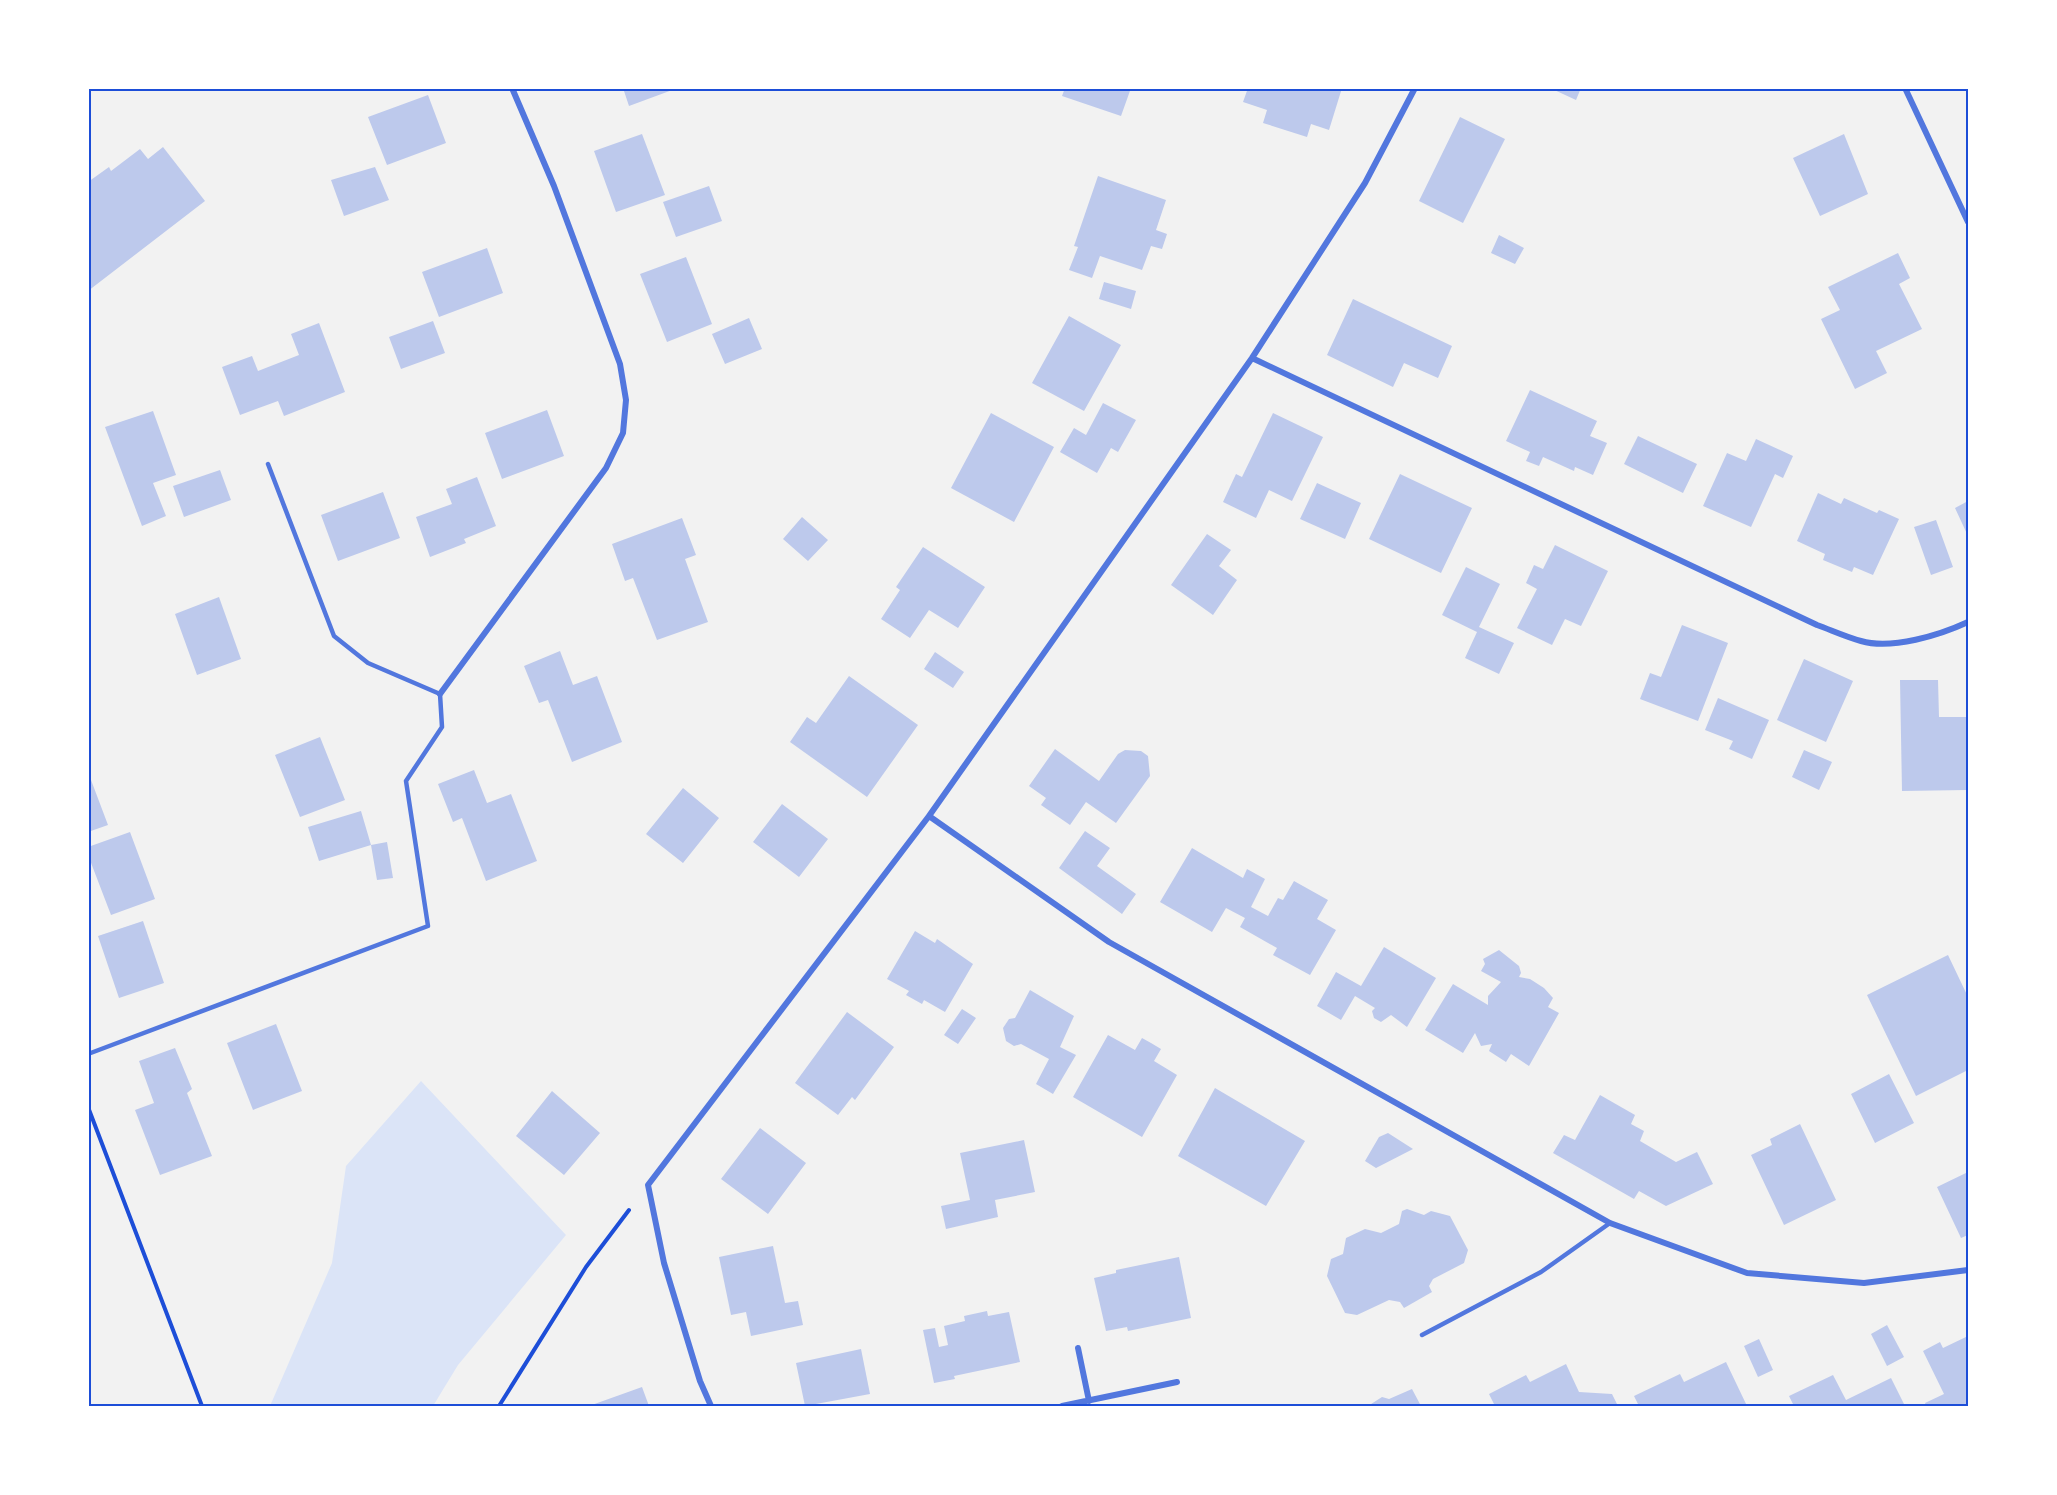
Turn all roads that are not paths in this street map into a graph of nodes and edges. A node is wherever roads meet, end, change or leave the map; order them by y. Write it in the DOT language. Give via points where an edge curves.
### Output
graph roads {
  1 [pos="512,88"];
  2 [pos="1415,88"];
  3 [pos="1905,88"];
  4 [pos="1968,222"];
  5 [pos="1252,358"];
  6 [pos="268,464"];
  7 [pos="1968,622"];
  8 [pos="440,694"];
  9 [pos="929,816"];
  10 [pos="88,1054"];
  11 [pos="1610,1222"];
  12 [pos="1968,1270"];
  13 [pos="1422,1335"];
  14 [pos="1078,1348"];
  15 [pos="1177,1382"];
  16 [pos="1089,1401"];
  17 [pos="711,1407"];
  18 [pos="1062,1407"];
  1 -- 8 [label="street" via="554,186 620,364 626,400 623,434 606,468"];
  2 -- 5 [label="street" via="1365,183"];
  3 -- 4 [label="street"];
  5 -- 7 [label="street" via="1806,620 1863,642 1910,642"];
  5 -- 9 [label="street"];
  6 -- 8 [label="lane" via="334,636 368,663"];
  8 -- 10 [label="lane" via="442,727 406,781 428,926"];
  9 -- 11 [label="street" via="1109,942"];
  9 -- 17 [label="street" via="648,1185 664,1263"];
  11 -- 12 [label="street" via="1747,1273 1864,1283"];
  11 -- 13 [label="lane" via="1541,1272"];
  14 -- 16 [label="street"];
  15 -- 16 [label="street"];
  16 -- 18 [label="street"];
}
